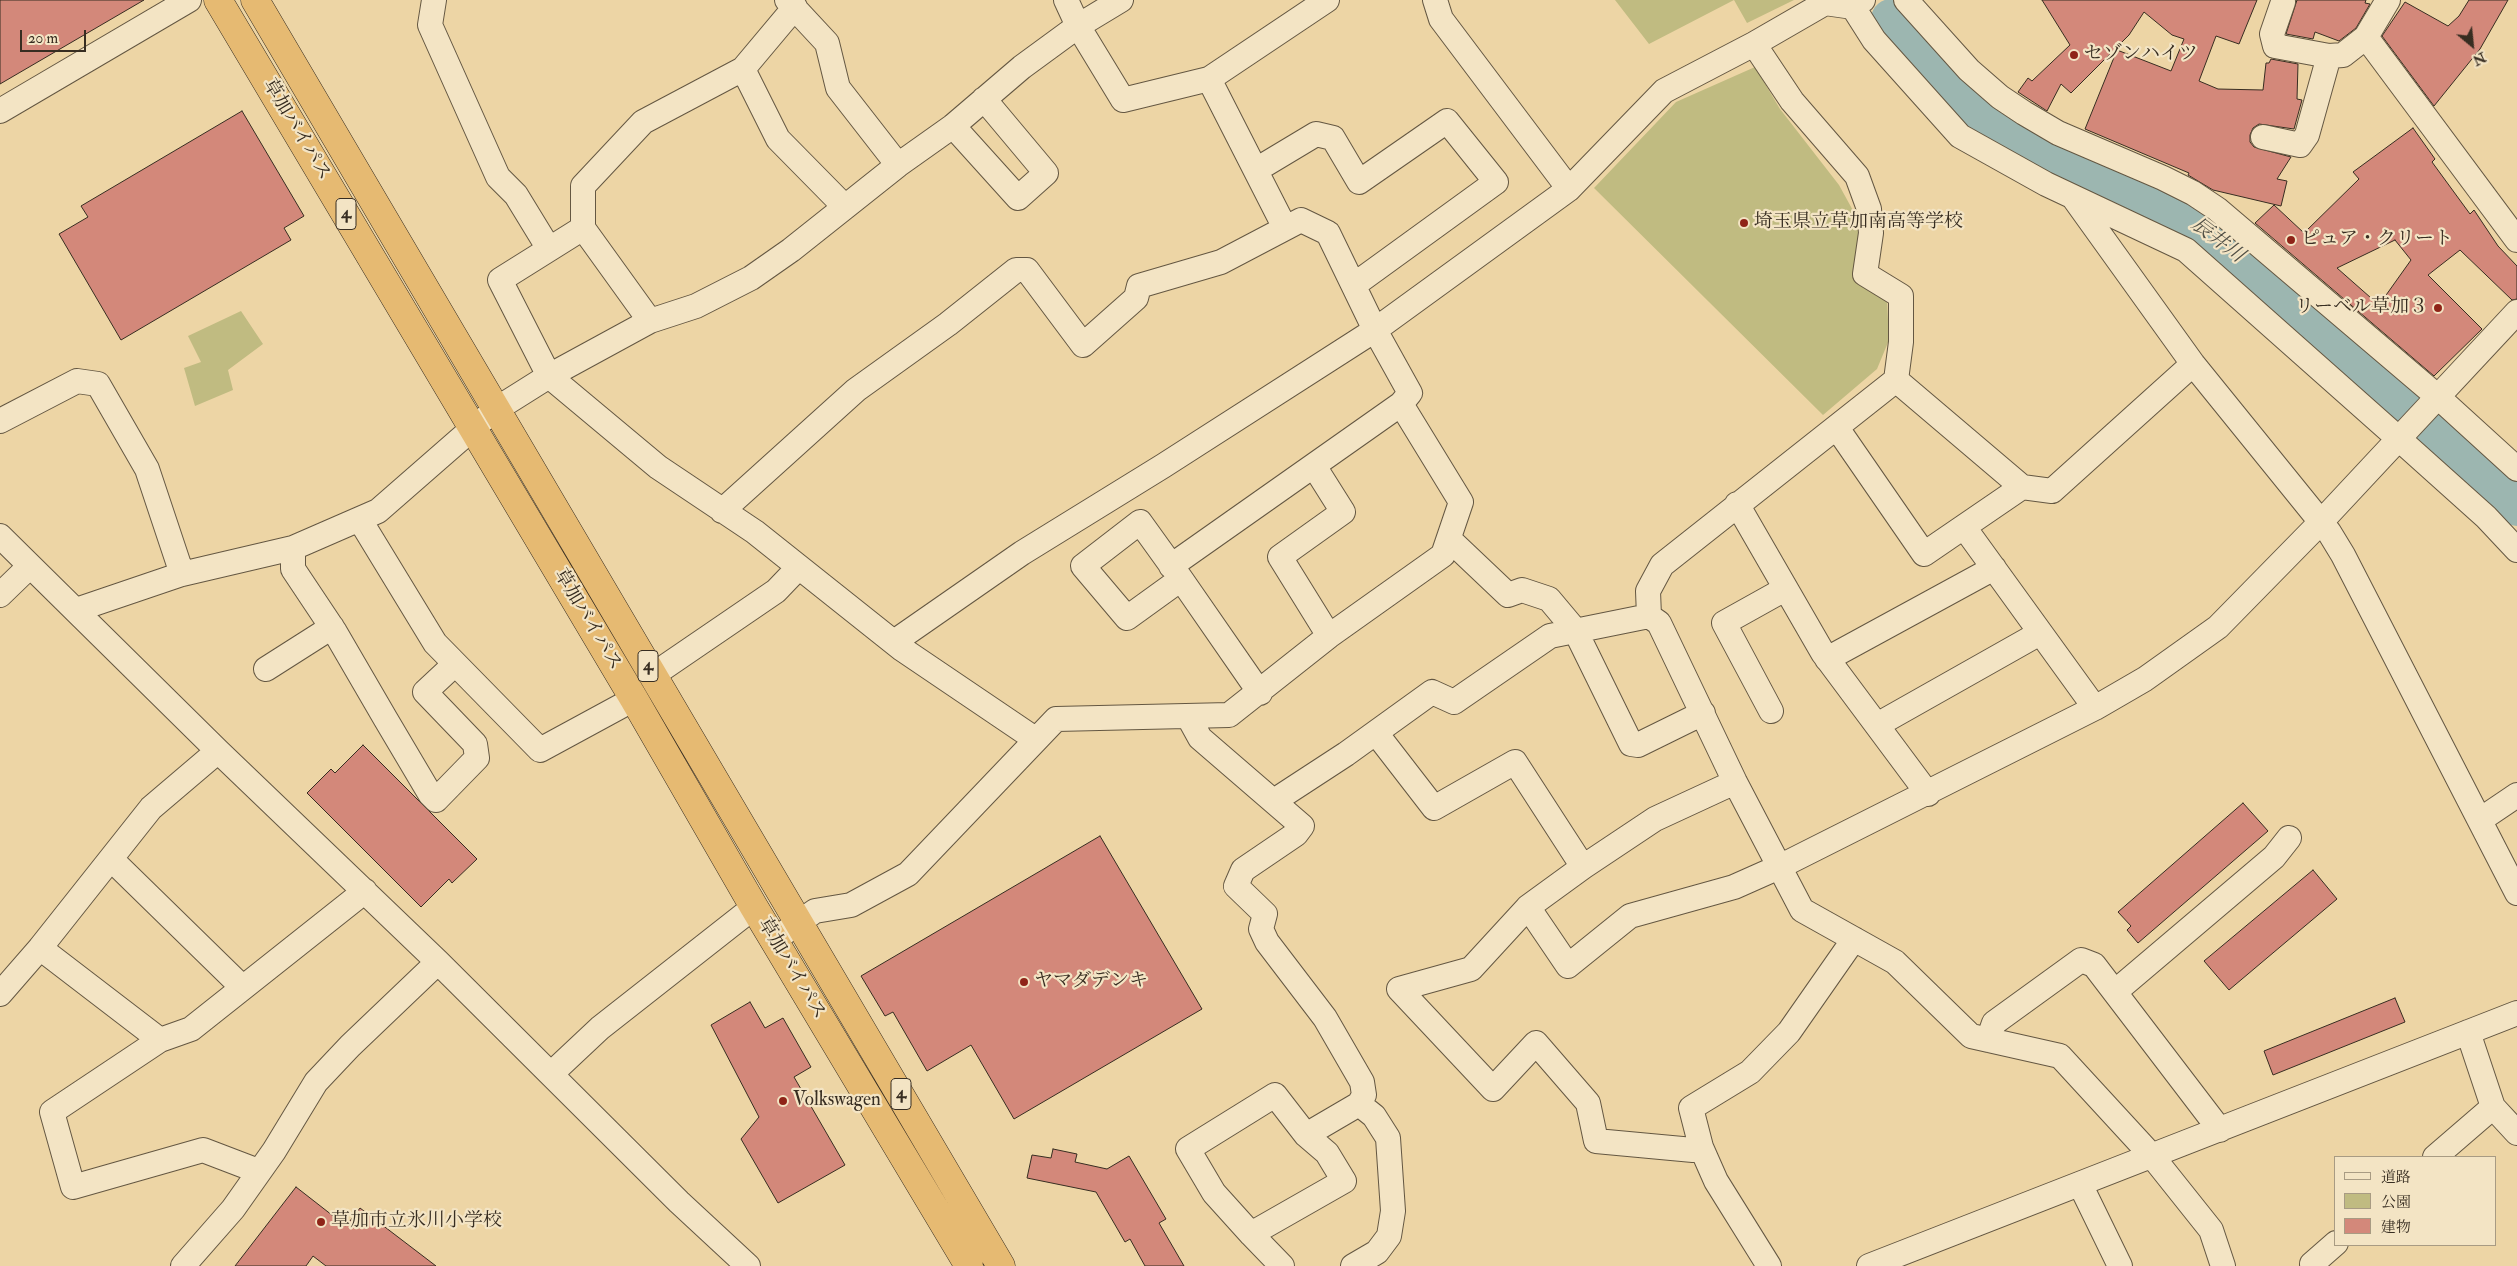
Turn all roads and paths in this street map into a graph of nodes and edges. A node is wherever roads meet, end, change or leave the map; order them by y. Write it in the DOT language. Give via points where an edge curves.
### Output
graph roads {
  1 [pos="189,0"];
  2 [pos="218,0"];
  3 [pos="255,0"];
  4 [pos="434,0"];
  5 [pos="1066,0"];
  6 [pos="1120,0"];
  7 [pos="1327,0"];
  8 [pos="1435,0"];
  9 [pos="1906,0"];
  10 [pos="2388,0"];
  11 [pos="2283,2"];
  12 [pos="791,4"];
  13 [pos="1858,4"];
  14 [pos="1078,26"];
  15 [pos="2366,36"];
  16 [pos="1754,44"];
  17 [pos="2329,56"];
  18 [pos="743,69"];
  19 [pos="1209,79"];
  20 [pos="984,99"];
  21 [pos="0,111"];
  22 [pos="954,126"];
  23 [pos="2263,137"];
  24 [pos="898,165"];
  25 [pos="1256,170"];
  26 [pos="1569,189"];
  27 [pos="2072,196"];
  28 [pos="845,207"];
  29 [pos="583,228"];
  30 [pos="1285,228"];
  31 [pos="2517,240"];
  32 [pos="549,250"];
  33 [pos="1354,285"];
  34 [pos="2517,312"];
  35 [pos="650,321"];
  36 [pos="1375,330"];
  37 [pos="2193,364"];
  38 [pos="548,376"];
  39 [pos="1896,380"];
  40 [pos="2435,400"];
  41 [pos="1401,404"];
  42 [pos="495,410"];
  43 [pos="0,421"];
  44 [pos="473,428"];
  45 [pos="1837,428"];
  46 [pos="2402,436"];
  47 [pos="1314,466"];
  48 [pos="2517,469"];
  49 [pos="2022,487"];
  50 [pos="1737,504"];
  51 [pos="722,511"];
  52 [pos="360,520"];
  53 [pos="2320,523"];
  54 [pos="1964,527"];
  55 [pos="0,536"];
  56 [pos="1450,540"];
  57 [pos="293,548"];
  58 [pos="2517,550"];
  59 [pos="30,566"];
  60 [pos="799,567"];
  61 [pos="1994,568"];
  62 [pos="182,574"];
  63 [pos="1784,589"];
  64 [pos="0,595"];
  65 [pos="76,610"];
  66 [pos="1649,616"];
  67 [pos="332,627"];
  68 [pos="1575,630"];
  69 [pos="2040,633"];
  70 [pos="1329,636"];
  71 [pos="894,642"];
  72 [pos="1828,659"];
  73 [pos="455,664"];
  74 [pos="266,669"];
  75 [pos="653,675"];
  76 [pos="1260,693"];
  77 [pos="634,700"];
  78 [pos="2095,708"];
  79 [pos="1771,710"];
  80 [pos="1703,713"];
  81 [pos="1189,718"];
  82 [pos="1877,726"];
  83 [pos="1376,733"];
  84 [pos="1035,739"];
  85 [pos="218,751"];
  86 [pos="1735,782"];
  87 [pos="1928,794"];
  88 [pos="2517,795"];
  89 [pos="1274,801"];
  90 [pos="2480,820"];
  91 [pos="2289,838"];
  92 [pos="111,859"];
  93 [pos="1583,867"];
  94 [pos="1779,867"];
  95 [pos="365,891"];
  96 [pos="2517,893"];
  97 [pos="754,907"];
  98 [pos="1528,907"];
  99 [pos="798,924"];
  100 [pos="1854,939"];
  101 [pos="774,940"];
  102 [pos="40,948"];
  103 [pos="438,962"];
  104 [pos="242,987"];
  105 [pos="2116,991"];
  106 [pos="0,994"];
  107 [pos="2517,1013"];
  108 [pos="2468,1032"];
  109 [pos="160,1040"];
  110 [pos="1988,1040"];
  111 [pos="551,1074"];
  112 [pos="1359,1104"];
  113 [pos="2493,1107"];
  114 [pos="2220,1130"];
  115 [pos="2517,1132"];
  116 [pos="1306,1135"];
  117 [pos="1701,1147"];
  118 [pos="2152,1156"];
  119 [pos="2436,1156"];
  120 [pos="258,1171"];
  121 [pos="2080,1184"];
  122 [pos="1251,1234"];
  123 [pos="2334,1245"];
  124 [pos="1357,1265"];
  125 [pos="183,1266"];
  126 [pos="748,1266"];
  127 [pos="969,1266"];
  128 [pos="1001,1266"];
  129 [pos="1282,1266"];
  130 [pos="1769,1266"];
  131 [pos="1869,1266"];
  132 [pos="2120,1266"];
  133 [pos="2222,1266"];
  134 [pos="2314,1266"];
  1 -- 21 [label="street"];
  2 -- 44 [label="highway, 草加バイパス / 4"];
  3 -- 42 [label="highway, 草加バイパス / 4"];
  4 -- 32 [label="street" via="430,24 498,177 516,195"];
  5 -- 14 [label="street"];
  6 -- 14 [label="street"];
  7 -- 19 [label="street"];
  8 -- 26 [label="street" via="1441,20"];
  9 -- 40 [label="street" via="1969,70 2000,96 2058,132 2163,178 2217,209"];
  10 -- 15 [label="street"];
  11 -- 17 [label="street" via="2272,34 2275,46"];
  12 -- 18 [label="street"];
  12 -- 24 [label="street" via="827,42 838,88"];
  13 -- 16 [label="street" via="1825,3"];
  13 -- 27 [label="street" via="1874,40 1960,136"];
  14 -- 19 [label="street" via="1123,100"];
  14 -- 20 [label="street"];
  15 -- 17 [label="street" via="2343,55"];
  15 -- 31 [label="street"];
  16 -- 26 [label="street" via="1664,91"];
  16 -- 39 [label="street" via="1792,101 1857,176 1869,209 1871,233 1865,274 1901,296 1901,342"];
  17 -- 23 [label="street" via="2307,135 2300,144"];
  18 -- 28 [label="street" via="778,140"];
  18 -- 29 [label="street" via="643,122 583,186"];
  19 -- 25 [label="street"];
  20 -- 22 [label="street"];
  20 -- 22 [label="street" via="1046,173 1018,198"];
  22 -- 24 [label="street"];
  24 -- 28 [label="street"];
  25 -- 30 [label="street"];
  25 -- 33 [label="street" via="1316,134 1332,138 1359,182 1447,121 1496,182"];
  26 -- 36 [label="street"];
  27 -- 37 [label="street"];
  27 -- 46 [label="street" via="2186,250"];
  28 -- 35 [label="street" via="751,278 696,306"];
  29 -- 32 [label="street"];
  29 -- 35 [label="street"];
  30 -- 33 [label="street" via="1301,220 1328,233"];
  30 -- 51 [label="street" via="1221,262 1139,286 1136,298 1083,345 1027,270 1016,270 856,390"];
  32 -- 38 [label="street" via="500,280"];
  33 -- 36 [label="street"];
  34 -- 40 [label="street"];
  35 -- 38 [label="street"];
  36 -- 41 [label="street" via="1410,393"];
  36 -- 71 [label="street" via="1022,553"];
  37 -- 49 [label="street" via="2052,492"];
  37 -- 53 [label="street"];
  38 -- 42 [label="street"];
  38 -- 51 [label="street" via="658,467"];
  39 -- 45 [label="street"];
  39 -- 49 [label="street"];
  40 -- 46 [label="street"];
  40 -- 48 [label="street"];
  41 -- 47 [label="street"];
  41 -- 56 [label="street" via="1462,502"];
  42 -- 44 [label="street"];
  42 -- 75 [label="highway, 草加バイパス / 4"];
  43 -- 62 [label="street" via="77,381 98,384 147,469"];
  44 -- 52 [label="street" via="378,511"];
  44 -- 77 [label="highway, 草加バイパス / 4"];
  45 -- 50 [label="street"];
  45 -- 54 [label="street" via="1924,554"];
  46 -- 53 [label="street"];
  46 -- 58 [label="street"];
  47 -- 70 [label="street" via="1344,512 1280,557"];
  47 -- 76 [label="street" via="1176,573"];
  49 -- 54 [label="street"];
  50 -- 63 [label="street"];
  50 -- 66 [label="street" via="1662,566 1648,591"];
  51 -- 60 [label="street"];
  52 -- 57 [label="street"];
  52 -- 73 [label="street" via="436,643"];
  53 -- 78 [label="street" via="2218,627 2145,679"];
  53 -- 90 [label="street" via="2343,556"];
  54 -- 61 [label="street"];
  55 -- 59 [label="street"];
  56 -- 68 [label="street" via="1508,595 1522,590 1548,599"];
  56 -- 70 [label="street" via="1443,555"];
  57 -- 62 [label="street"];
  57 -- 67 [label="street" via="293,569"];
  59 -- 64 [label="street"];
  59 -- 65 [label="street"];
  60 -- 71 [label="street"];
  60 -- 75 [label="street" via="776,591"];
  61 -- 69 [label="street"];
  61 -- 72 [label="street"];
  62 -- 65 [label="street"];
  63 -- 72 [label="street"];
  63 -- 79 [label="street" via="1724,623"];
  65 -- 85 [label="street"];
  66 -- 68 [label="street"];
  66 -- 80 [label="street" via="1658,623"];
  67 -- 73 [label="street" via="436,800 477,758 475,744 425,692"];
  67 -- 74 [label="street"];
  68 -- 80 [label="street" via="1631,744 1638,745"];
  68 -- 83 [label="street" via="1550,636 1454,702 1432,692"];
  69 -- 78 [label="street"];
  69 -- 82 [label="street"];
  70 -- 76 [label="street"];
  71 -- 84 [label="street"];
  72 -- 82 [label="street"];
  73 -- 77 [label="street" via="540,750"];
  75 -- 99 [label="highway, 草加バイパス / 4"];
  76 -- 81 [label="street" via="1229,715"];
  77 -- 97 [label="highway, 草加バイパス / 4"];
  78 -- 87 [label="street"];
  80 -- 86 [label="street"];
  81 -- 84 [label="street" via="1056,720"];
  81 -- 89 [label="street" via="1200,738"];
  82 -- 87 [label="street"];
  83 -- 89 [label="street"];
  83 -- 93 [label="street" via="1434,808 1516,762"];
  84 -- 99 [label="street" via="908,874 851,905 815,911"];
  85 -- 92 [label="street" via="151,808"];
  85 -- 95 [label="street"];
  86 -- 93 [label="street" via="1655,819"];
  86 -- 94 [label="street"];
  87 -- 94 [label="street"];
  88 -- 90 [label="street"];
  89 -- 112 [label="street" via="1302,826 1296,834 1244,870 1236,886 1265,914 1261,929 1267,942 1325,1018 1362,1082 1364,1095"];
  90 -- 96 [label="street"];
  91 -- 105 [label="street" via="2274,857"];
  92 -- 102 [label="street"];
  92 -- 104 [label="street"];
  93 -- 98 [label="street"];
  94 -- 98 [label="street" via="1734,887 1630,916 1568,966"];
  94 -- 100 [label="street" via="1802,910"];
  95 -- 103 [label="street"];
  95 -- 104 [label="street"];
  97 -- 101 [label="highway, 草加バイパス / 4"];
  97 -- 111 [label="street" via="600,1028"];
  98 -- 117 [label="street" via="1471,969 1399,989 1493,1089 1536,1043 1588,1103 1596,1141 1693,1150"];
  99 -- 101 [label="street"];
  99 -- 128 [label="highway, 草加バイパス / 4"];
  100 -- 110 [label="street" via="1895,962 1970,1036"];
  100 -- 117 [label="street" via="1789,1032 1750,1072 1692,1108"];
  101 -- 127 [label="highway, 草加バイパス / 4"];
  102 -- 106 [label="street"];
  102 -- 109 [label="street"];
  103 -- 111 [label="street"];
  103 -- 120 [label="street" via="316,1082"];
  104 -- 109 [label="street" via="191,1029"];
  105 -- 110 [label="street" via="2094,965 2081,960 1994,1023"];
  105 -- 114 [label="street"];
  107 -- 108 [label="street"];
  108 -- 113 [label="street"];
  108 -- 114 [label="street"];
  109 -- 120 [label="street" via="52,1112 72,1187 203,1150"];
  110 -- 118 [label="street" via="2060,1056"];
  111 -- 126 [label="street"];
  112 -- 116 [label="street"];
  112 -- 124 [label="street" via="1374,1116 1388,1138 1393,1211 1389,1236 1377,1252"];
  113 -- 115 [label="street"];
  113 -- 119 [label="street"];
  114 -- 118 [label="street"];
  116 -- 122 [label="street" via="1327,1154 1344,1181"];
  116 -- 122 [label="street" via="1275,1095 1188,1148 1214,1193"];
  117 -- 130 [label="street" via="1716,1181"];
  118 -- 121 [label="street"];
  118 -- 133 [label="street" via="2211,1230"];
  120 -- 125 [label="street" via="233,1209"];
  121 -- 131 [label="street"];
  121 -- 132 [label="street"];
  122 -- 129 [label="street"];
  123 -- 134 [label="street" via="2312,1264"];
}
